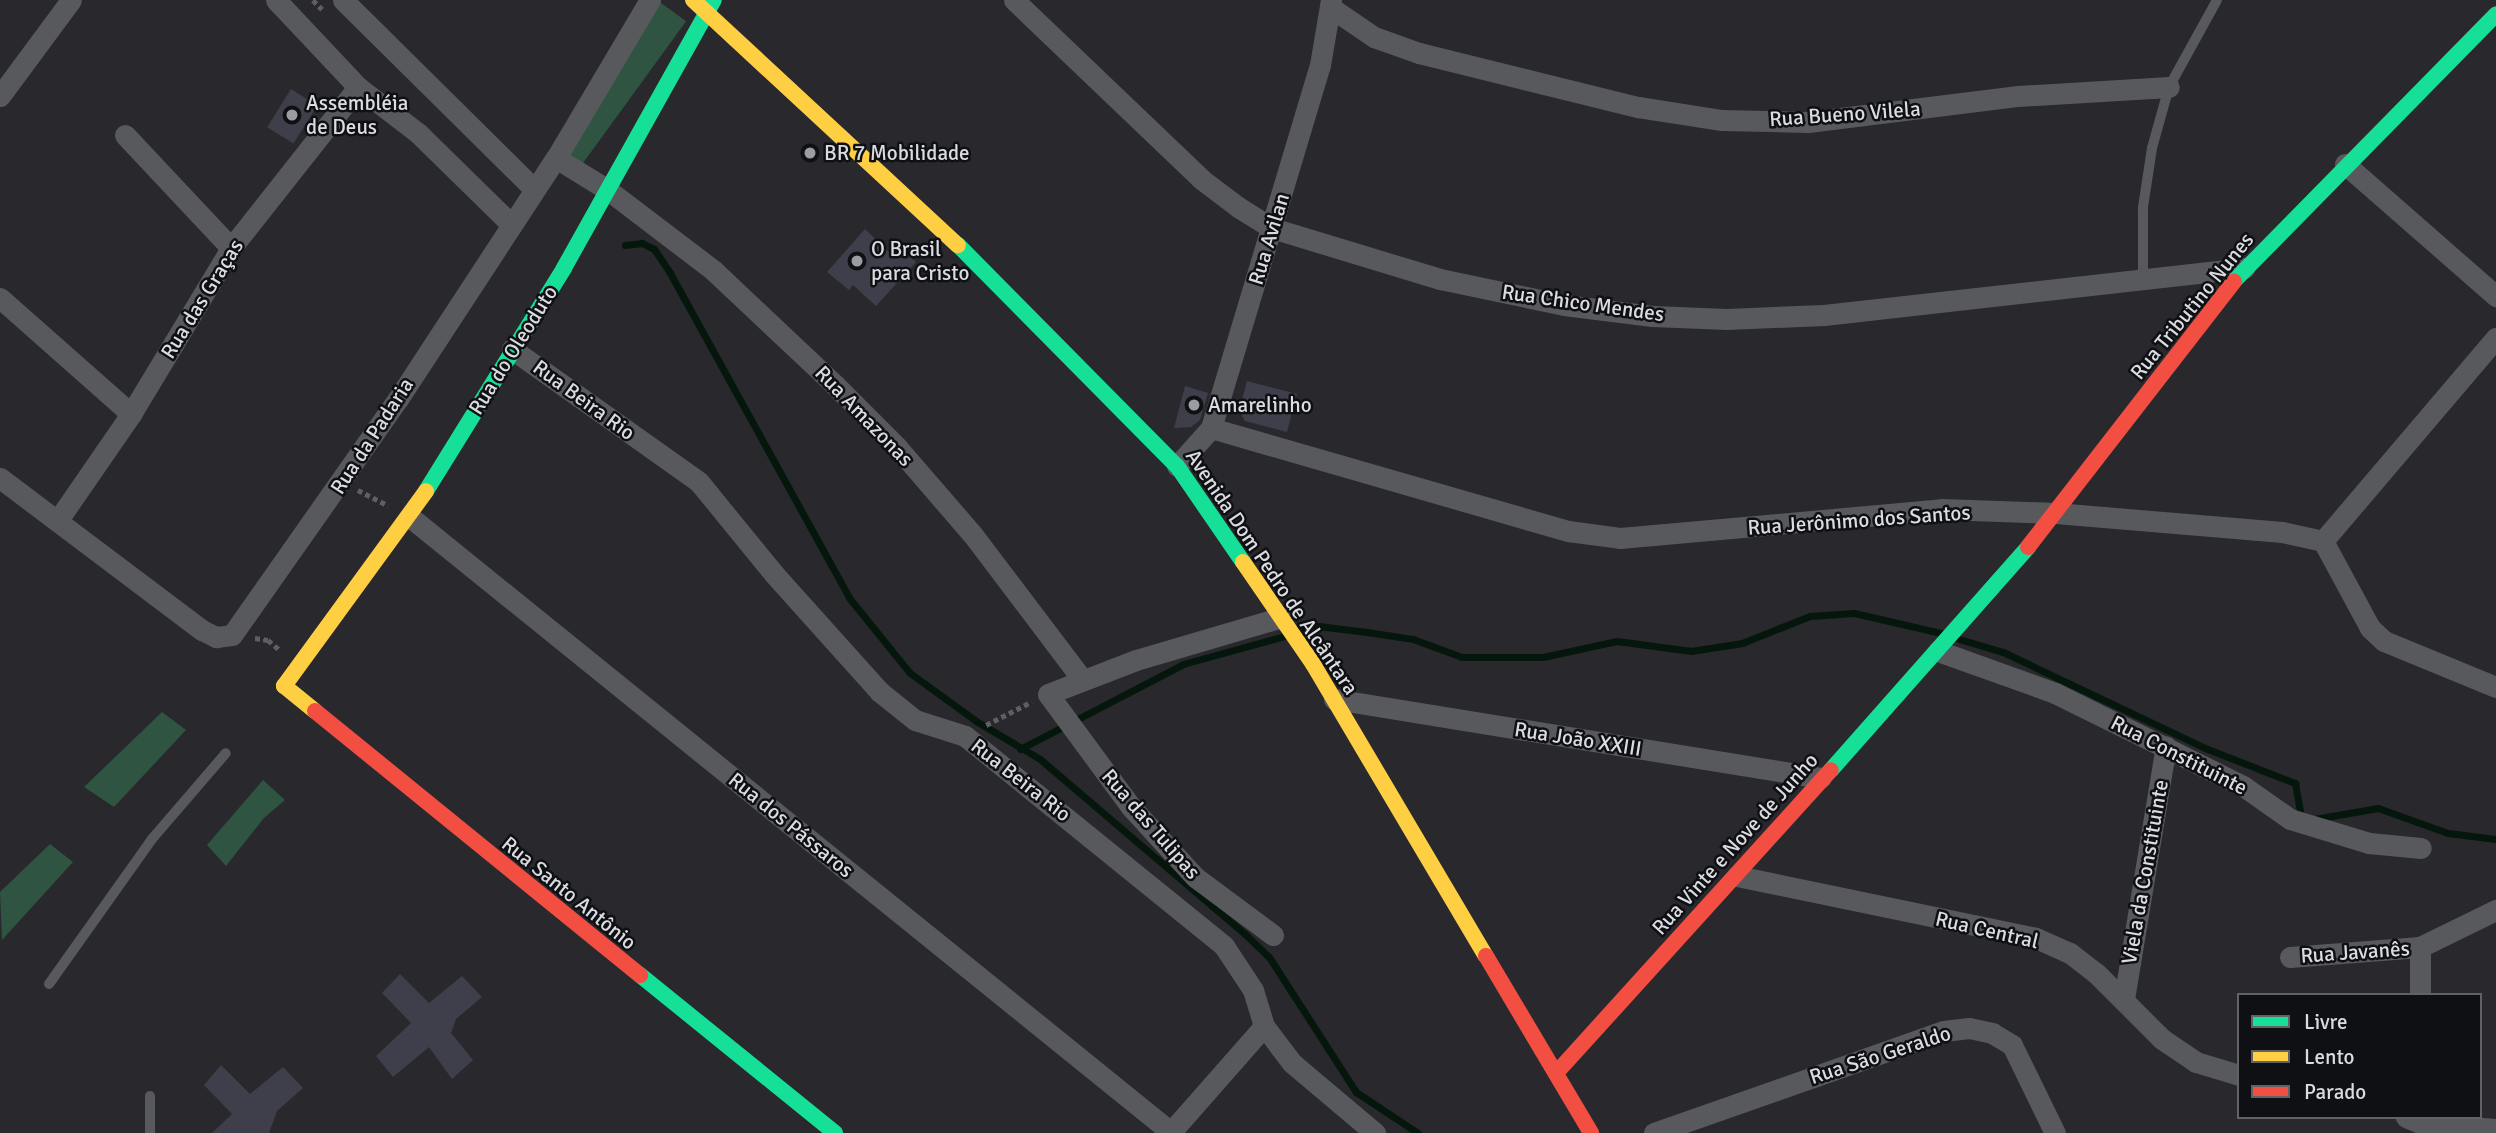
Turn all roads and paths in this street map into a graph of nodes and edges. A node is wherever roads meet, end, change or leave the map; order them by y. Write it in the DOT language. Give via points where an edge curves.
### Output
graph roads {
  1 [pos="71,0"];
  2 [pos="276,0"];
  3 [pos="343,0"];
  4 [pos="650,0"];
  5 [pos="693,0"];
  6 [pos="1014,0"];
  7 [pos="2217,0"];
  8 [pos="1328,2"];
  9 [pos="710,6"];
  10 [pos="2496,14"];
  11 [pos="358,87"];
  12 [pos="2169,87"];
  13 [pos="0,96"];
  14 [pos="125,135"];
  15 [pos="556,158"];
  16 [pos="2345,164"];
  17 [pos="534,189"];
  18 [pos="608,190"];
  19 [pos="510,223"];
  20 [pos="1272,228"];
  21 [pos="231,248"];
  22 [pos="2244,268"];
  23 [pos="2143,279"];
  24 [pos="2496,296"];
  25 [pos="3,307"];
  26 [pos="2496,338"];
  27 [pos="512,349"];
  28 [pos="131,414"];
  29 [pos="1211,428"];
  30 [pos="1177,466"];
  31 [pos="0,478"];
  32 [pos="343,482"];
  33 [pos="2056,513"];
  34 [pos="410,517"];
  35 [pos="58,520"];
  36 [pos="2323,541"];
  37 [pos="1286,623"];
  38 [pos="1941,648"];
  39 [pos="1082,678"];
  40 [pos="285,682"];
  41 [pos="2496,687"];
  42 [pos="1334,699"];
  43 [pos="1047,700"];
  44 [pos="979,729"];
  45 [pos="2166,746"];
  46 [pos="226,753"];
  47 [pos="1821,778"];
  48 [pos="2421,848"];
  49 [pos="1737,876"];
  50 [pos="2496,909"];
  51 [pos="1273,935"];
  52 [pos="2420,947"];
  53 [pos="2290,957"];
  54 [pos="49,984"];
  55 [pos="2420,993"];
  56 [pos="2124,999"];
  57 [pos="1264,1026"];
  58 [pos="1558,1071"];
  59 [pos="2237,1074"];
  60 [pos="149,1096"];
  61 [pos="2415,1119"];
  62 [pos="2496,1129"];
  63 [pos="149,1133"];
  64 [pos="835,1133"];
  65 [pos="1172,1133"];
  66 [pos="1375,1133"];
  67 [pos="1591,1133"];
  68 [pos="1654,1133"];
  69 [pos="2055,1133"];
  1 -- 13 [label="street"];
  2 -- 11 [label="street"];
  3 -- 17 [label="street"];
  4 -- 15 [label="street"];
  5 -- 9 [label="street, Avenida Dom Pedro de Alcântara"];
  6 -- 20 [label="street, Rua Chico Mendes" via="1201,179"];
  7 -- 12 [label="lane"];
  8 -- 12 [label="street, Rua Bueno Vilela" via="1374,37 1419,53 1638,107 1722,120 1808,122 2018,96"];
  8 -- 20 [label="street, Rua Avilan" via="1320,65"];
  9 -- 18 [label="street, Rua do Oleoduto"];
  9 -- 30 [label="street, Avenida Dom Pedro de Alcântara" via="988,273"];
  10 -- 16 [label="street, Rua Tributino Nunes"];
  11 -- 19 [label="street" via="418,133"];
  11 -- 21 [label="street, Rua das Graças"];
  12 -- 23 [label="lane" via="2143,207"];
  14 -- 21 [label="street"];
  15 -- 17 [label="street"];
  15 -- 18 [label="street, Rua Amazonas"];
  16 -- 22 [label="street, Rua Tributino Nunes"];
  16 -- 24 [label="street"];
  17 -- 19 [label="street"];
  18 -- 27 [label="street, Rua do Oleoduto"];
  18 -- 39 [label="street, Rua Amazonas" via="713,270 897,447 973,535"];
  19 -- 32 [label="street, Rua da Padaria"];
  20 -- 23 [label="street, Rua Chico Mendes" via="1440,279 1564,305 1653,316 1824,315"];
  20 -- 29 [label="street, Rua Avilan"];
  21 -- 28 [label="street, Rua das Graças"];
  22 -- 23 [label="street, Rua Chico Mendes"];
  22 -- 33 [label="street, Rua Tributino Nunes"];
  25 -- 28 [label="street"];
  26 -- 36 [label="street"];
  27 -- 34 [label="street, Rua do Oleoduto"];
  27 -- 57 [label="street, Rua Beira Rio" via="699,482 774,575 880,692 915,720 965,736 1224,946 1253,990"];
  28 -- 35 [label="street, Rua das Graças"];
  29 -- 30 [label="street, Rua Avilan"];
  29 -- 33 [label="street, Rua Jerônimo dos Santos" via="1568,531 1620,538 1942,509"];
  30 -- 37 [label="street, Avenida Dom Pedro de Alcântara"];
  31 -- 35 [label="street"];
  32 -- 34 [label="path"];
  32 -- 35 [label="street, Rua da Padaria" via="241,627 222,638 202,630"];
  33 -- 36 [label="street, Rua Jerônimo dos Santos" via="2260,529"];
  33 -- 38 [label="street, Rua Tributino Nunes"];
  34 -- 40 [label="street, Rua do Oleoduto"];
  34 -- 65 [label="street, Rua dos Pássaros"];
  36 -- 41 [label="street" via="2370,628 2384,641"];
  37 -- 39 [label="street"];
  37 -- 42 [label="street, Avenida Dom Pedro de Alcântara"];
  38 -- 45 [label="street, Rua Constituinte" via="2055,693"];
  38 -- 47 [label="street, Rua Vinte e Nove de Junho"];
  39 -- 43 [label="street"];
  40 -- 64 [label="street, Rua Santo Antônio" via="286,693"];
  42 -- 47 [label="street, Rua João XXIII"];
  42 -- 58 [label="street, Avenida Dom Pedro de Alcântara"];
  43 -- 44 [label="path"];
  43 -- 51 [label="street, Rua das Tulipas" via="1131,807 1195,877"];
  45 -- 48 [label="street, Rua Constituinte" via="2313,828 2381,845"];
  45 -- 56 [label="street, Viela da Constituinte"];
  46 -- 54 [label="lane" via="152,839"];
  47 -- 49 [label="street, Rua Vinte e Nove de Junho"];
  49 -- 56 [label="street, Rua Central" via="2036,937 2070,953"];
  49 -- 58 [label="street, Rua Vinte e Nove de Junho"];
  50 -- 52 [label="street, Rua Javanês"];
  52 -- 53 [label="street, Rua Javanês"];
  52 -- 55 [label="street, Rua Javanês"];
  56 -- 59 [label="street, Rua Central" via="2162,1039 2196,1062"];
  57 -- 65 [label="street"];
  57 -- 66 [label="street, Rua Beira Rio" via="1292,1063"];
  58 -- 67 [label="street, Avenida Dom Pedro de Alcântara"];
  60 -- 63 [label="lane"];
  61 -- 62 [label="street" via="2457,1128"];
  68 -- 69 [label="street, Rua São Geraldo" via="1944,1031 1969,1028 1992,1033 2012,1045"];
}
